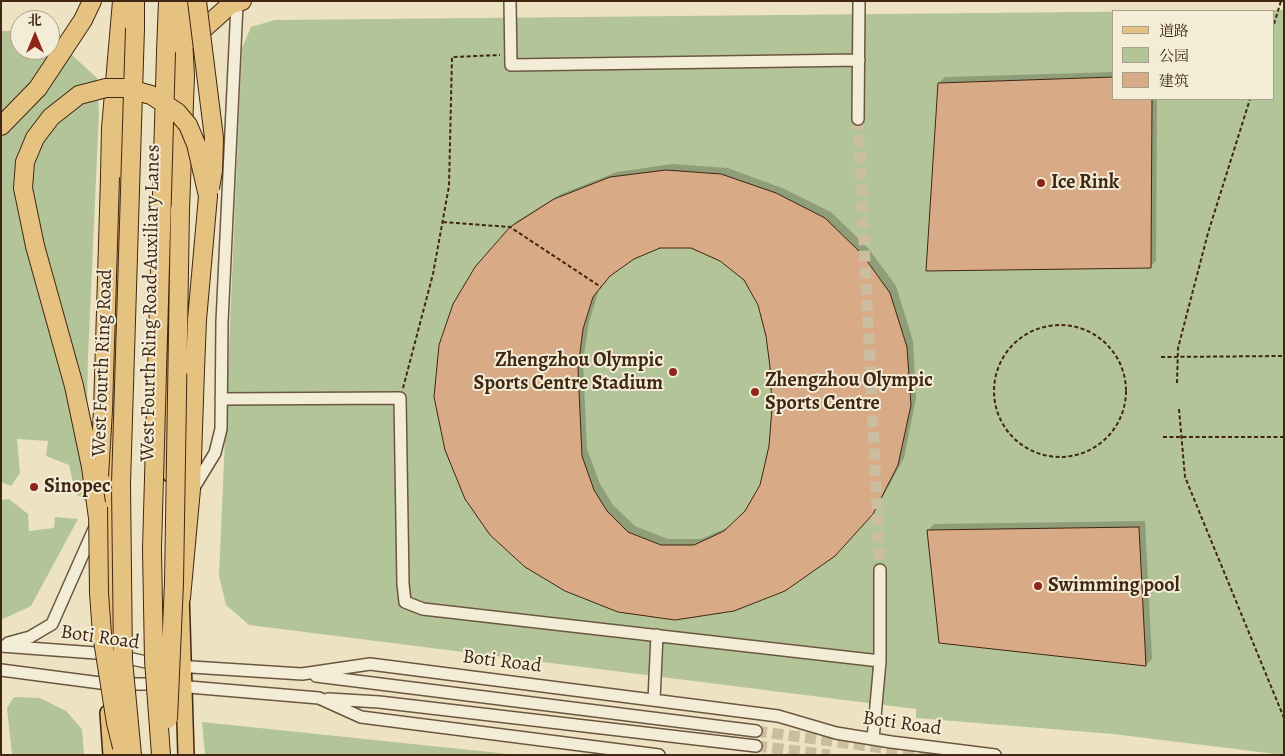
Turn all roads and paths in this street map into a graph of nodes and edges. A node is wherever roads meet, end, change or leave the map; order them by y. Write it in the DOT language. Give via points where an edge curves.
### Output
graph roads {
  1 [pos="92,1"];
  2 [pos="123,1"];
  3 [pos="135,1"];
  4 [pos="168,1"];
  5 [pos="179,1"];
  6 [pos="197,1"];
  7 [pos="510,1"];
  8 [pos="859,1"];
  9 [pos="1281,1"];
  10 [pos="239,2"];
  11 [pos="1275,21"];
  12 [pos="184,47"];
  13 [pos="511,55"];
  14 [pos="859,60"];
  15 [pos="1250,100"];
  16 [pos="858,118"];
  17 [pos="1,126"];
  18 [pos="208,196"];
  19 [pos="443,222"];
  20 [pos="602,287"];
  21 [pos="1177,356"];
  22 [pos="1284,356"];
  23 [pos="1161,357"];
  24 [pos="1177,383"];
  25 [pos="400,398"];
  26 [pos="221,399"];
  27 [pos="1178,409"];
  28 [pos="1005,429"];
  29 [pos="1181,436"];
  30 [pos="1163,437"];
  31 [pos="1284,437"];
  32 [pos="112,489"];
  33 [pos="190,492"];
  34 [pos="98,518"];
  35 [pos="880,570"];
  36 [pos="181,598"];
  37 [pos="657,636"];
  38 [pos="1,646"];
  39 [pos="109,654"];
  40 [pos="880,661"];
  41 [pos="154,665"];
  42 [pos="183,667"];
  43 [pos="1,670"];
  44 [pos="302,674"];
  45 [pos="108,684"];
  46 [pos="155,684"];
  47 [pos="184,686"];
  48 [pos="318,698"];
  49 [pos="654,700"];
  50 [pos="1284,718"];
  51 [pos="756,731"];
  52 [pos="873,740"];
  53 [pos="756,746"];
  54 [pos="111,755"];
  55 [pos="124,755"];
  56 [pos="132,755"];
  57 [pos="160,755"];
  58 [pos="168,755"];
  59 [pos="186,755"];
  60 [pos="660,755"];
  61 [pos="995,755"];
  1 -- 17 [label="highway" via="38,88"];
  2 -- 32 [label="main road, West Fourth Ring Road Auxiliary Lanes"];
  2 -- 34 [label="highway, bridge" via="111,128"];
  3 -- 56 [label="highway, West Fourth Ring Road, bridge" via="121,504 122,660"];
  4 -- 41 [label="highway, bridge" via="152,549"];
  5 -- 12 [label="highway"];
  5 -- 36 [label="main road, West Fourth Ring Road Auxiliary Lanes" via="174,82 167,452 180,554"];
  6 -- 18 [label="highway, bridge" via="214,138"];
  7 -- 13 [label="street"];
  8 -- 14 [label="street"];
  9 -- 11 [label="path"];
  10 -- 12 [label="highway" via="230,5"];
  10 -- 26 [label="street"];
  12 -- 58 [label="highway, bridge"];
  13 -- 14 [label="street" via="511,65"];
  13 -- 19 [label="path" via="452,57 449,186"];
  14 -- 16 [label="street"];
  15 -- 21 [label="path" via="1208,234"];
  18 -- 33 [label="highway, bridge" via="197,320"];
  18 -- 34 [label="highway, bridge" via="196,144 188,125 177,112 151,95 126,88 106,88 79,95 51,117 35,138 25,162 23,188 35,246 74,386"];
  19 -- 20 [label="path" via="510,227"];
  19 -- 25 [label="path" via="434,274"];
  21 -- 22 [label="path"];
  21 -- 23 [label="path"];
  21 -- 24 [label="path"];
  25 -- 26 [label="street"];
  25 -- 37 [label="street" via="405,602 423,609"];
  26 -- 33 [label="street" via="221,429 215,453"];
  27 -- 29 [label="path"];
  28 -- 28 [label="path" via="1020,444 1040,455 1062,458 1083,453 1102,443 1116,426 1125,407 1126,385 1121,364 1109,346 1092,333 1071,326 1049,326 1028,333 1011,346 999,365 993,386 996,408"];
  29 -- 30 [label="path"];
  29 -- 31 [label="path"];
  29 -- 50 [label="path" via="1185,476"];
  32 -- 38 [label="street" via="52,624 30,637"];
  32 -- 39 [label="main road, West Fourth Ring Road Auxiliary Lanes"];
  33 -- 36 [label="highway"];
  34 -- 55 [label="highway, bridge" via="98,593 102,634"];
  35 -- 40 [label="street"];
  36 -- 42 [label="main road, West Fourth Ring Road Auxiliary Lanes"];
  37 -- 40 [label="street"];
  37 -- 49 [label="street"];
  38 -- 39 [label="street, Boti Road"];
  39 -- 41 [label="street, Boti Road"];
  39 -- 45 [label="main road, West Fourth Ring Road Auxiliary Lanes"];
  40 -- 52 [label="street"];
  41 -- 42 [label="street, Boti Road"];
  41 -- 46 [label="highway, bridge"];
  42 -- 44 [label="street, Boti Road"];
  42 -- 47 [label="main road, West Fourth Ring Road Auxiliary Lanes"];
  43 -- 45 [label="street, Boti Road"];
  44 -- 49 [label="street, Boti Road" via="370,664"];
  44 -- 51 [label="street"];
  45 -- 46 [label="street, Boti Road"];
  45 -- 54 [label="main road, West Fourth Ring Road Auxiliary Lanes"];
  46 -- 47 [label="street, Boti Road"];
  46 -- 57 [label="highway, bridge"];
  47 -- 48 [label="street, Boti Road"];
  47 -- 59 [label="main road, West Fourth Ring Road Auxiliary Lanes"];
  48 -- 53 [label="street" via="379,702"];
  48 -- 60 [label="street, Boti Road" via="362,717"];
  49 -- 52 [label="street, Boti Road" via="778,716"];
  52 -- 61 [label="street, Boti Road"];
}
